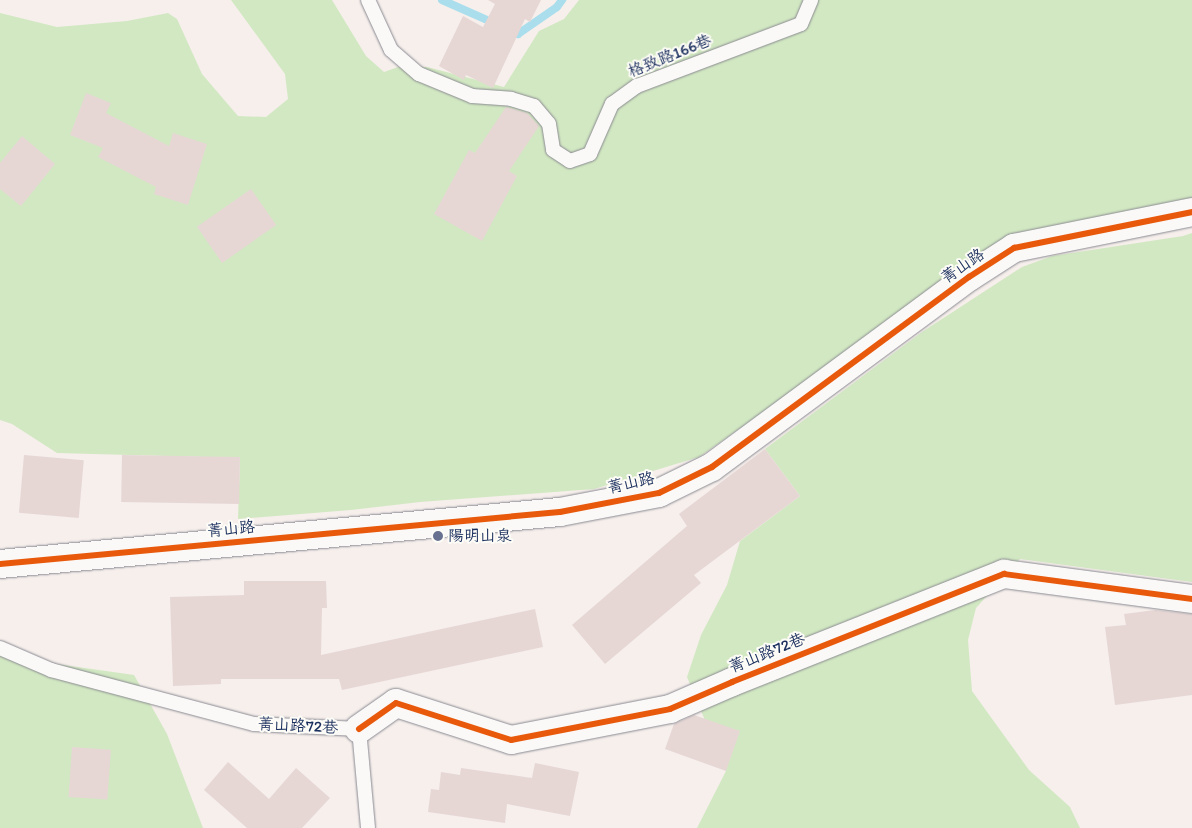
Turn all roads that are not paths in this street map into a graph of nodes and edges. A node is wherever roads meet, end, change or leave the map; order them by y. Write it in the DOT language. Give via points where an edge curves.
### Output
graph roads {
  1 [pos="368,0"];
  2 [pos="811,0"];
  3 [pos="1192,212"];
  4 [pos="0,564"];
  5 [pos="1192,599"];
  6 [pos="0,648"];
  7 [pos="359,729"];
  8 [pos="368,828"];
  1 -- 2 [label="lane, 格致路166巷" via="391,50 419,74 472,96 511,99 534,106 549,124 553,150 570,161 590,154 612,104 637,86 802,24"];
  3 -- 4 [label="street, 菁山路" via="1014,248 969,277 712,467 659,493 560,512"];
  5 -- 7 [label="street, 菁山路72巷" via="1004,574 670,709 511,740 396,703"];
  6 -- 7 [label="lane, 菁山路72巷" via="51,670 254,724"];
  7 -- 8 [label="lane"];
}
